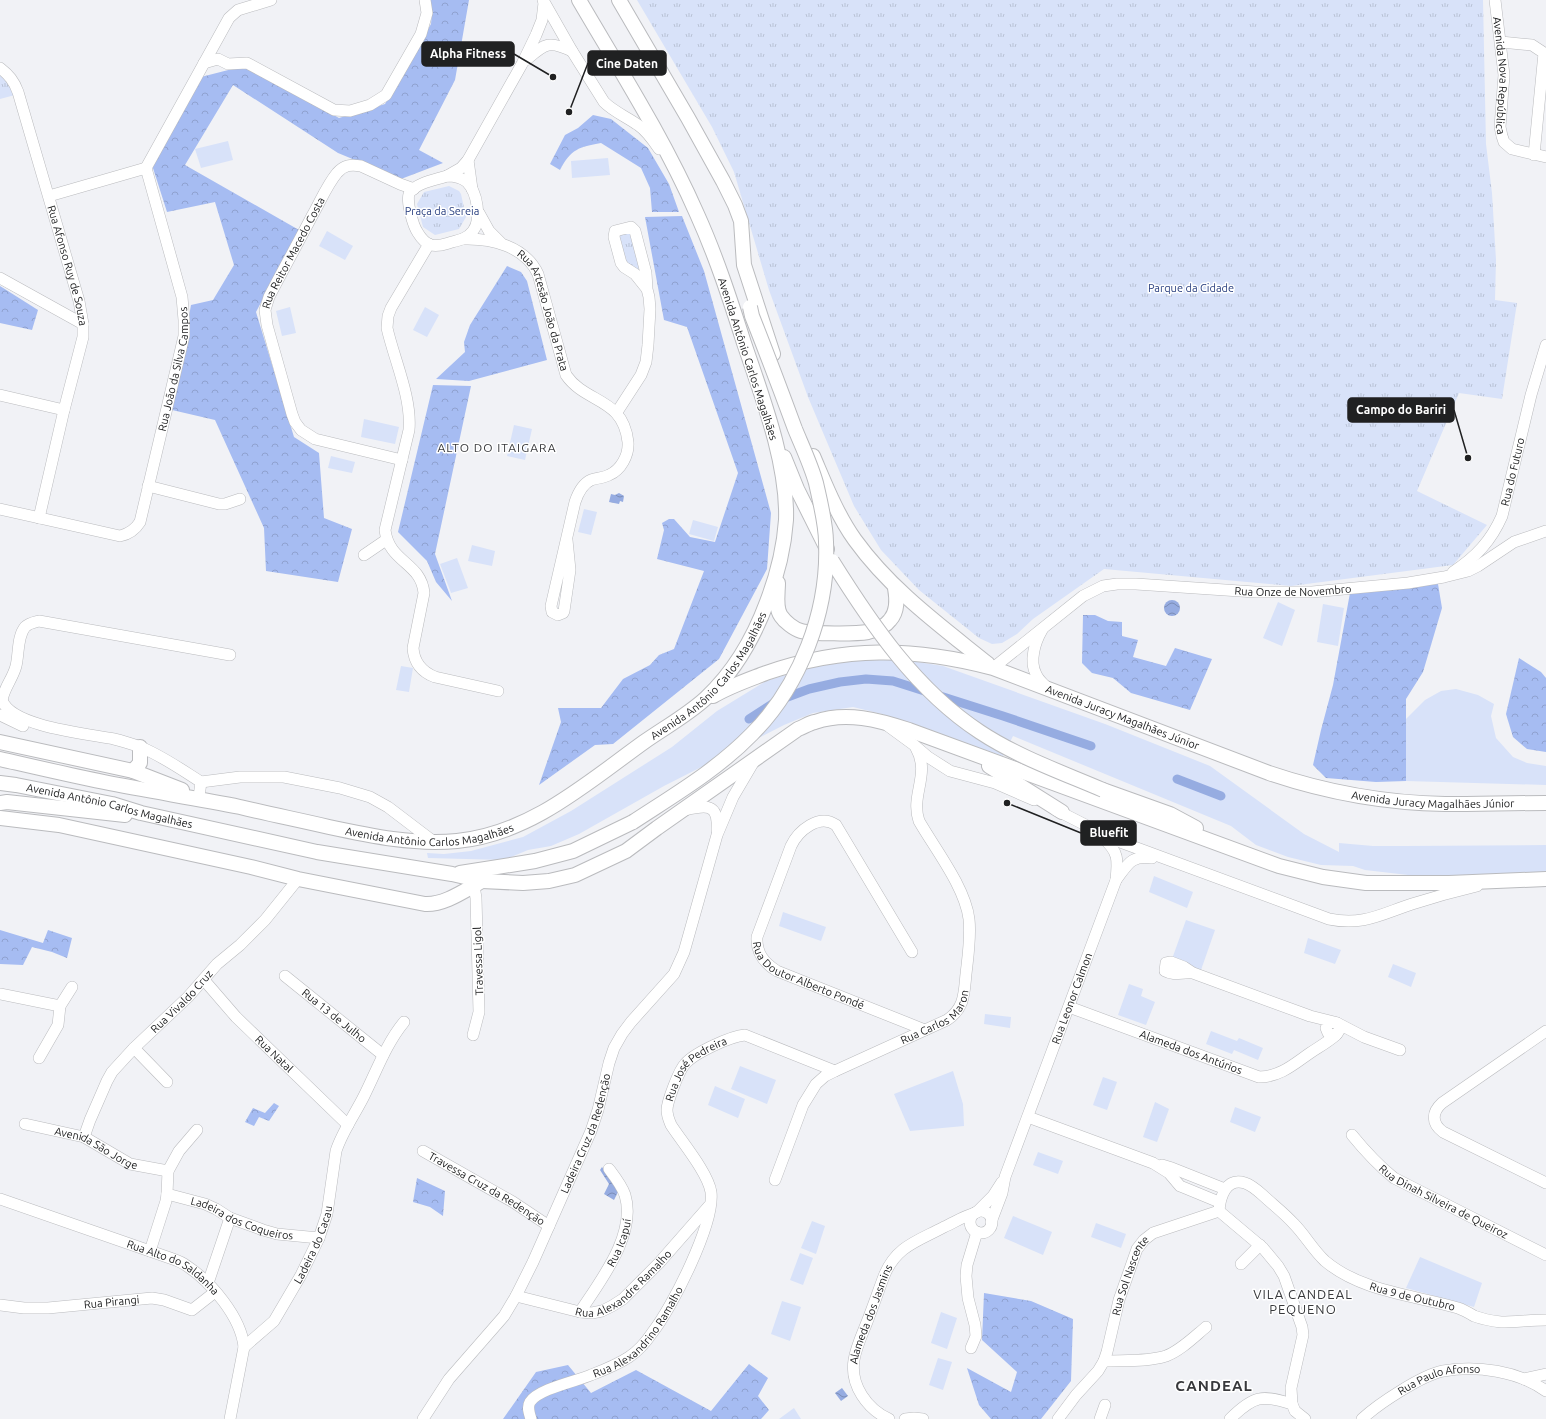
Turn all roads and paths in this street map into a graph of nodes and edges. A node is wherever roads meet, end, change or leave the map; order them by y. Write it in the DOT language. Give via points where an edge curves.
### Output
graph roads {
  1 [pos="271,0"];
  2 [pos="425,0"];
  3 [pos="579,0"];
  4 [pos="618,0"];
  5 [pos="1496,0"];
  6 [pos="544,1"];
  7 [pos="1501,42"];
  8 [pos="213,47"];
  9 [pos="572,51"];
  10 [pos="218,59"];
  11 [pos="204,63"];
  12 [pos="522,64"];
  13 [pos="0,68"];
  14 [pos="1534,155"];
  15 [pos="1546,157"];
  16 [pos="468,160"];
  17 [pos="146,168"];
  18 [pos="447,176"];
  19 [pos="683,184"];
  20 [pos="414,189"];
  21 [pos="472,189"];
  22 [pos="48,196"];
  23 [pos="479,213"];
  24 [pos="463,239"];
  25 [pos="501,243"];
  26 [pos="429,244"];
  27 [pos="744,264"];
  28 [pos="0,278"];
  29 [pos="647,289"];
  30 [pos="83,324"];
  31 [pos="1546,345"];
  32 [pos="0,395"];
  33 [pos="64,410"];
  34 [pos="617,412"];
  35 [pos="770,422"];
  36 [pos="402,460"];
  37 [pos="148,486"];
  38 [pos="240,499"];
  39 [pos="0,509"];
  40 [pos="38,518"];
  41 [pos="1546,531"];
  42 [pos="386,540"];
  43 [pos="567,540"];
  44 [pos="1487,543"];
  45 [pos="1496,553"];
  46 [pos="364,555"];
  47 [pos="777,572"];
  48 [pos="1444,577"];
  49 [pos="895,588"];
  50 [pos="1043,628"];
  51 [pos="230,655"];
  52 [pos="993,668"];
  53 [pos="1049,689"];
  54 [pos="498,691"];
  55 [pos="1,700"];
  56 [pos="704,701"];
  57 [pos="0,715"];
  58 [pos="881,721"];
  59 [pos="0,742"];
  60 [pos="914,745"];
  61 [pos="140,750"];
  62 [pos="965,751"];
  63 [pos="0,759"];
  64 [pos="754,761"];
  65 [pos="133,771"];
  66 [pos="950,771"];
  67 [pos="922,779"];
  68 [pos="201,782"];
  69 [pos="0,783"];
  70 [pos="199,797"];
  71 [pos="0,803"];
  72 [pos="1546,803"];
  73 [pos="234,806"];
  74 [pos="681,811"];
  75 [pos="1062,812"];
  76 [pos="141,813"];
  77 [pos="0,818"];
  78 [pos="1090,828"];
  79 [pos="717,835"];
  80 [pos="434,842"];
  81 [pos="1229,848"];
  82 [pos="1167,860"];
  83 [pos="452,874"];
  84 [pos="298,878"];
  85 [pos="1546,879"];
  86 [pos="1116,880"];
  87 [pos="1498,881"];
  88 [pos="478,883"];
  89 [pos="912,952"];
  90 [pos="1193,973"];
  91 [pos="285,976"];
  92 [pos="204,980"];
  93 [pos="72,987"];
  94 [pos="0,994"];
  95 [pos="60,1006"];
  96 [pos="1069,1007"];
  97 [pos="404,1022"];
  98 [pos="1333,1029"];
  99 [pos="925,1030"];
  100 [pos="1546,1031"];
  101 [pos="473,1035"];
  102 [pos="134,1048"];
  103 [pos="1400,1050"];
  104 [pos="383,1055"];
  105 [pos="38,1058"];
  106 [pos="835,1071"];
  107 [pos="167,1082"];
  108 [pos="1028,1117"];
  109 [pos="25,1124"];
  110 [pos="348,1125"];
  111 [pos="197,1130"];
  112 [pos="1352,1135"];
  113 [pos="84,1137"];
  114 [pos="423,1151"];
  115 [pos="1153,1164"];
  116 [pos="609,1169"];
  117 [pos="168,1171"];
  118 [pos="1005,1177"];
  119 [pos="775,1180"];
  120 [pos="1546,1182"];
  121 [pos="1225,1189"];
  122 [pos="167,1194"];
  123 [pos="0,1199"];
  124 [pos="710,1204"];
  125 [pos="1219,1207"];
  126 [pos="976,1212"];
  127 [pos="230,1218"];
  128 [pos="992,1222"];
  129 [pos="549,1226"];
  130 [pos="945,1227"];
  131 [pos="975,1230"];
  132 [pos="319,1238"];
  133 [pos="1260,1245"];
  134 [pos="150,1251"];
  135 [pos="1546,1255"];
  136 [pos="1241,1264"];
  137 [pos="212,1288"];
  138 [pos="516,1296"];
  139 [pos="0,1305"];
  140 [pos="580,1312"];
  141 [pos="1546,1320"];
  142 [pos="1206,1327"];
  143 [pos="244,1347"];
  144 [pos="971,1348"];
  145 [pos="1104,1361"];
  146 [pos="1546,1374"];
  147 [pos="1524,1379"];
  148 [pos="1546,1391"];
  149 [pos="1292,1404"];
  150 [pos="1105,1405"];
  151 [pos="1232,1418"];
  152 [pos="230,1419"];
  153 [pos="423,1419"];
  154 [pos="531,1419"];
  155 [pos="889,1419"];
  156 [pos="909,1419"];
  157 [pos="923,1419"];
  158 [pos="1058,1419"];
  159 [pos="1100,1419"];
  160 [pos="1305,1419"];
  161 [pos="1362,1419"];
  1 -- 8 [label="street" via="233,13"];
  2 -- 10 [label="street" via="427,13 421,34 386,95 370,105 350,111 334,110 247,63 228,64"];
  3 -- 19 [label="main road, Avenida Antônio Carlos Magalhães" via="658,135"];
  4 -- 27 [label="main road" via="729,193 741,221"];
  5 -- 7 [label="street, Avenida Nova República"];
  6 -- 9 [label="street, Avenida Antônio Carlos Magalhães"];
  6 -- 12 [label="street" via="540,26"];
  7 -- 14 [label="street, Avenida Nova República" via="1504,75 1500,128 1502,136 1504,142 1512,149"];
  7 -- 14 [label="street" via="1532,46 1544,53"];
  8 -- 10 [label="street"];
  8 -- 11 [label="street"];
  9 -- 12 [label="street" via="548,44"];
  9 -- 19 [label="street, Avenida Antônio Carlos Magalhães" via="609,108 639,125 651,137"];
  10 -- 11 [label="street"];
  11 -- 17 [label="street"];
  12 -- 16 [label="street"];
  13 -- 22 [label="street, Rua Afonso Ruy de Souza" via="9,74 15,83"];
  14 -- 15 [label="street, Avenida Nova República"];
  16 -- 18 [label="street" via="461,168"];
  16 -- 21 [label="street"];
  17 -- 22 [label="street"];
  17 -- 37 [label="street, Rua João da Silva Campos" via="182,297 184,320 181,354"];
  18 -- 20 [label="street"];
  18 -- 21 [label="street" via="457,177"];
  19 -- 35 [label="main road, Avenida Antônio Carlos Magalhães" via="720,272"];
  20 -- 26 [label="street" via="410,192 408,200 416,232"];
  20 -- 36 [label="street, Rua Reitor Macedo Costa" via="354,164 342,169 333,179 315,210 269,297 265,310 266,325 292,414 301,430 315,439"];
  21 -- 23 [label="street"];
  22 -- 30 [label="street, Rua Afonso Ruy de Souza" via="79,301"];
  23 -- 24 [label="street" via="474,229"];
  23 -- 25 [label="street, Rua Artesão João da Prata"];
  24 -- 25 [label="street, Rua Artesão João da Prata" via="492,240"];
  24 -- 26 [label="street" via="439,246"];
  25 -- 34 [label="street, Rua Artesão João da Prata" via="523,256 534,267 566,375 575,386"];
  26 -- 36 [label="street" via="388,316 387,328 406,395 410,419"];
  27 -- 49 [label="main road" via="784,390 842,519 876,567"];
  27 -- 83 [label="main road, bridge" via="752,316 815,481 826,542 824,581 819,609 803,658 774,709 752,734 694,782 633,822 573,850 535,861"];
  28 -- 30 [label="street"];
  29 -- 29 [label="street" via="646,272 633,228 615,231 614,237 621,263 635,274"];
  29 -- 34 [label="street" via="650,309 646,362 641,375"];
  30 -- 33 [label="street, Rua Afonso Ruy de Souza" via="83,338"];
  31 -- 44 [label="street, Rua do Futuro" via="1531,395 1505,504 1497,528"];
  32 -- 33 [label="street"];
  33 -- 40 [label="street, Rua Afonso Ruy de Souza"];
  34 -- 43 [label="street" via="628,440 626,455 615,471 590,480 581,489 575,502"];
  35 -- 47 [label="main road, Avenida Antônio Carlos Magalhães" via="780,466 786,517 784,544"];
  35 -- 81 [label="main road, bridge" via="797,490 832,561 890,645 941,702 980,732 1011,749 1103,790 1170,814"];
  36 -- 42 [label="street"];
  37 -- 38 [label="street" via="219,504"];
  37 -- 40 [label="street, Rua João da Silva Campos" via="140,522 128,534 120,536"];
  39 -- 40 [label="street, Rua João da Silva Campos"];
  41 -- 45 [label="street, Rua Onze de Novembro" via="1521,538"];
  42 -- 46 [label="street"];
  42 -- 54 [label="street" via="395,553 420,577 423,585 424,593 413,648 422,669 427,674"];
  43 -- 43 [label="street" via="551,606 552,612 558,615 564,611 570,570"];
  44 -- 45 [label="street"];
  44 -- 48 [label="street, Rua do Futuro" via="1473,557"];
  45 -- 48 [label="street, Rua Onze de Novembro" via="1468,571"];
  47 -- 49 [label="main road" via="779,614 803,632 867,632 884,626 896,610"];
  47 -- 56 [label="main road, Avenida Antônio Carlos Magalhães" via="763,614 753,634 729,672"];
  48 -- 50 [label="street, Rua Onze de Novembro" via="1312,592 1255,592 1117,584 1103,586 1083,596"];
  49 -- 52 [label="main road"];
  50 -- 52 [label="street, Rua Onze de Novembro"];
  50 -- 53 [label="street, Rua Onze de Novembro" via="1036,643 1033,662 1036,675"];
  51 -- 55 [label="street" via="39,621 32,622 21,636 16,667"];
  52 -- 53 [label="main road, Avenida Juracy Magalhães Júnior"];
  52 -- 56 [label="main road, Avenida Juracy Magalhães Júnior" via="921,654 851,653 780,668 737,684"];
  53 -- 72 [label="main road, Avenida Juracy Magalhães Júnior" via="1308,786 1364,797 1415,802"];
  55 -- 61 [label="street" via="9,711 34,722 53,728 116,739"];
  56 -- 80 [label="main road, Avenida Antônio Carlos Magalhães" via="573,793 526,821 505,831 480,838"];
  57 -- 61 [label="street" via="33,730"];
  58 -- 60 [label="street"];
  58 -- 62 [label="main road"];
  58 -- 64 [label="main road" via="847,717 815,721 798,729"];
  59 -- 65 [label="main road, Avenida Antônio Carlos Magalhães"];
  60 -- 66 [label="street"];
  60 -- 67 [label="street, Rua Carlos Maron" via="920,755"];
  61 -- 65 [label="main road" via="140,762"];
  61 -- 68 [label="street" via="168,762"];
  62 -- 75 [label="main road"];
  62 -- 81 [label="main road"];
  63 -- 73 [label="main road, Avenida Antônio Carlos Magalhães" via="102,782"];
  64 -- 74 [label="main road, Avenida Antônio Carlos Magalhães"];
  64 -- 79 [label="street, Ladeira Cruz da Redenção" via="733,797"];
  65 -- 70 [label="main road, Avenida Antônio Carlos Magalhães"];
  66 -- 67 [label="street" via="933,772"];
  66 -- 75 [label="street" via="995,783"];
  67 -- 99 [label="street, Rua Carlos Maron" via="916,813 961,893 970,929 960,1007 947,1020"];
  68 -- 70 [label="street"];
  68 -- 80 [label="street" via="240,777 284,777 340,788 370,797 388,807"];
  69 -- 76 [label="main road, Avenida Antônio Carlos Magalhães" via="112,804"];
  70 -- 73 [label="main road, Avenida Antônio Carlos Magalhães"];
  71 -- 76 [label="main road" via="126,815"];
  73 -- 80 [label="main road, Avenida Antônio Carlos Magalhães" via="381,838"];
  74 -- 79 [label="street, Ladeira Cruz da Redenção" via="705,806 711,808 715,811 718,823"];
  74 -- 88 [label="main road, Avenida Antônio Carlos Magalhães" via="626,851 575,875 549,881"];
  75 -- 78 [label="street"];
  76 -- 83 [label="main road, Avenida Antônio Carlos Magalhães" via="317,852"];
  77 -- 84 [label="main road" via="59,825"];
  78 -- 82 [label="street"];
  78 -- 86 [label="street, Rua Leonor Calmon" via="1115,851 1118,864"];
  79 -- 129 [label="street, Ladeira Cruz da Redenção" via="684,952 674,974 631,1022 614,1048 591,1131"];
  81 -- 87 [label="main road" via="1279,866 1344,881"];
  82 -- 86 [label="street, Rua Leonor Calmon" via="1139,857 1128,863"];
  82 -- 87 [label="street" via="1329,919 1344,922 1371,918"];
  83 -- 88 [label="main road, Avenida Antônio Carlos Magalhães"];
  84 -- 88 [label="main road" via="434,904"];
  84 -- 92 [label="street, Rua Vivaldo Cruz" via="265,920 217,964"];
  85 -- 87 [label="main road"];
  86 -- 96 [label="street, Rua Leonor Calmon"];
  88 -- 101 [label="street, Travessa Ligol" via="476,898 479,1012"];
  89 -- 99 [label="street, Rua Doutor Alberto Pondé" via="836,825 831,821 823,821 801,832 791,846 757,937 759,954 777,971"];
  90 -- 98 [label="street" via="1310,1016"];
  91 -- 104 [label="street, Rua 13 de Julho"];
  92 -- 102 [label="street, Rua Vivaldo Cruz" via="164,1022"];
  92 -- 110 [label="street, Rua Natal" via="236,1017"];
  93 -- 95 [label="street"];
  94 -- 95 [label="street"];
  95 -- 105 [label="street" via="58,1025"];
  96 -- 98 [label="street, Alameda dos Antúrios" via="1259,1077 1276,1075 1310,1053"];
  96 -- 108 [label="street, Rua Leonor Calmon"];
  97 -- 104 [label="street"];
  98 -- 103 [label="street"];
  99 -- 106 [label="street, Rua Carlos Maron"];
  100 -- 120 [label="street" via="1442,1103 1434,1117 1438,1129 1443,1132"];
  102 -- 107 [label="street"];
  102 -- 113 [label="street, Rua Vivaldo Cruz" via="107,1081"];
  104 -- 110 [label="street"];
  106 -- 119 [label="street, Rua Carlos Maron" via="824,1076 816,1084 803,1105"];
  106 -- 124 [label="street, Rua José Pedreira" via="745,1035 729,1039 683,1065 667,1108 667,1116 708,1182"];
  108 -- 115 [label="street"];
  108 -- 118 [label="street, Rua Leonor Calmon"];
  109 -- 113 [label="street, Avenida São Jorge"];
  110 -- 132 [label="street, Ladeira do Cacau" via="336,1151 327,1214"];
  111 -- 117 [label="street" via="179,1151"];
  112 -- 135 [label="street, Rua Dinah Silveira de Queiroz" via="1380,1167 1394,1178"];
  113 -- 117 [label="street, Avenida São Jorge" via="130,1164"];
  114 -- 129 [label="street, Travessa Cruz da Redenção" via="513,1202"];
  115 -- 121 [label="street" via="1172,1168"];
  115 -- 125 [label="street" via="1169,1173 1180,1186"];
  116 -- 140 [label="street, Rua Icapuí" via="625,1195 625,1229 609,1268"];
  117 -- 122 [label="street"];
  118 -- 126 [label="street" via="993,1196"];
  118 -- 128 [label="street"];
  121 -- 125 [label="street"];
  121 -- 141 [label="street, Rua 9 de Outubro" via="1235,1183 1251,1186 1294,1223 1324,1260 1372,1286 1501,1322"];
  122 -- 127 [label="street, Ladeira dos Coqueiros" via="205,1204"];
  122 -- 134 [label="street"];
  123 -- 134 [label="street, Rua Alto do Saldanha"];
  124 -- 140 [label="street, Rua Alexandre Ramalho" via="624,1299 602,1311"];
  124 -- 154 [label="street, Rua Alexandrino Ramalho" via="700,1244 672,1303 652,1335 640,1348 613,1366 537,1395 530,1402 528,1410"];
  125 -- 133 [label="street"];
  125 -- 145 [label="street, Rua Sol Nascente" via="1153,1233 1137,1249 1119,1300"];
  126 -- 128 [label="street" via="985,1212"];
  126 -- 130 [label="street, Alameda dos Jasmins"];
  126 -- 131 [label="street" via="970,1220"];
  127 -- 132 [label="street, Ladeira dos Coqueiros" via="277,1234"];
  127 -- 137 [label="street"];
  128 -- 131 [label="street" via="985,1232"];
  129 -- 138 [label="street, Ladeira Cruz da Redenção"];
  130 -- 131 [label="street, Alameda dos Jasmins" via="960,1226"];
  130 -- 155 [label="street, Alameda dos Jasmins" via="914,1242 895,1256 886,1271 858,1347 854,1361 856,1383 867,1403"];
  131 -- 144 [label="street" via="966,1276 976,1336"];
  132 -- 143 [label="street, Ladeira do Cacau" via="274,1321"];
  133 -- 136 [label="street"];
  133 -- 149 [label="street" via="1284,1276 1302,1327 1303,1335 1291,1388"];
  134 -- 137 [label="street, Rua Alto do Saldanha" via="185,1264"];
  137 -- 139 [label="street, Rua Pirangi" via="192,1310 152,1298 48,1308"];
  137 -- 143 [label="street, Rua Alto do Saldanha" via="237,1322 244,1339"];
  138 -- 140 [label="street, Rua Alexandre Ramalho"];
  138 -- 153 [label="street, Ladeira Cruz da Redenção" via="504,1316 449,1379"];
  142 -- 145 [label="street" via="1166,1356"];
  143 -- 152 [label="street, Rua Alto do Saldanha"];
  145 -- 158 [label="street, Rua Sol Nascente"];
  146 -- 147 [label="street, Rua Paulo Afonso"];
  147 -- 148 [label="street, Rua Paulo Afonso"];
  147 -- 161 [label="street, Rua Paulo Afonso" via="1484,1370 1443,1372 1418,1381"];
  149 -- 151 [label="street" via="1276,1398 1263,1398 1252,1401"];
  149 -- 160 [label="street" via="1295,1411"];
  150 -- 159 [label="street"];
  156 -- 157 [label="street"];
}
